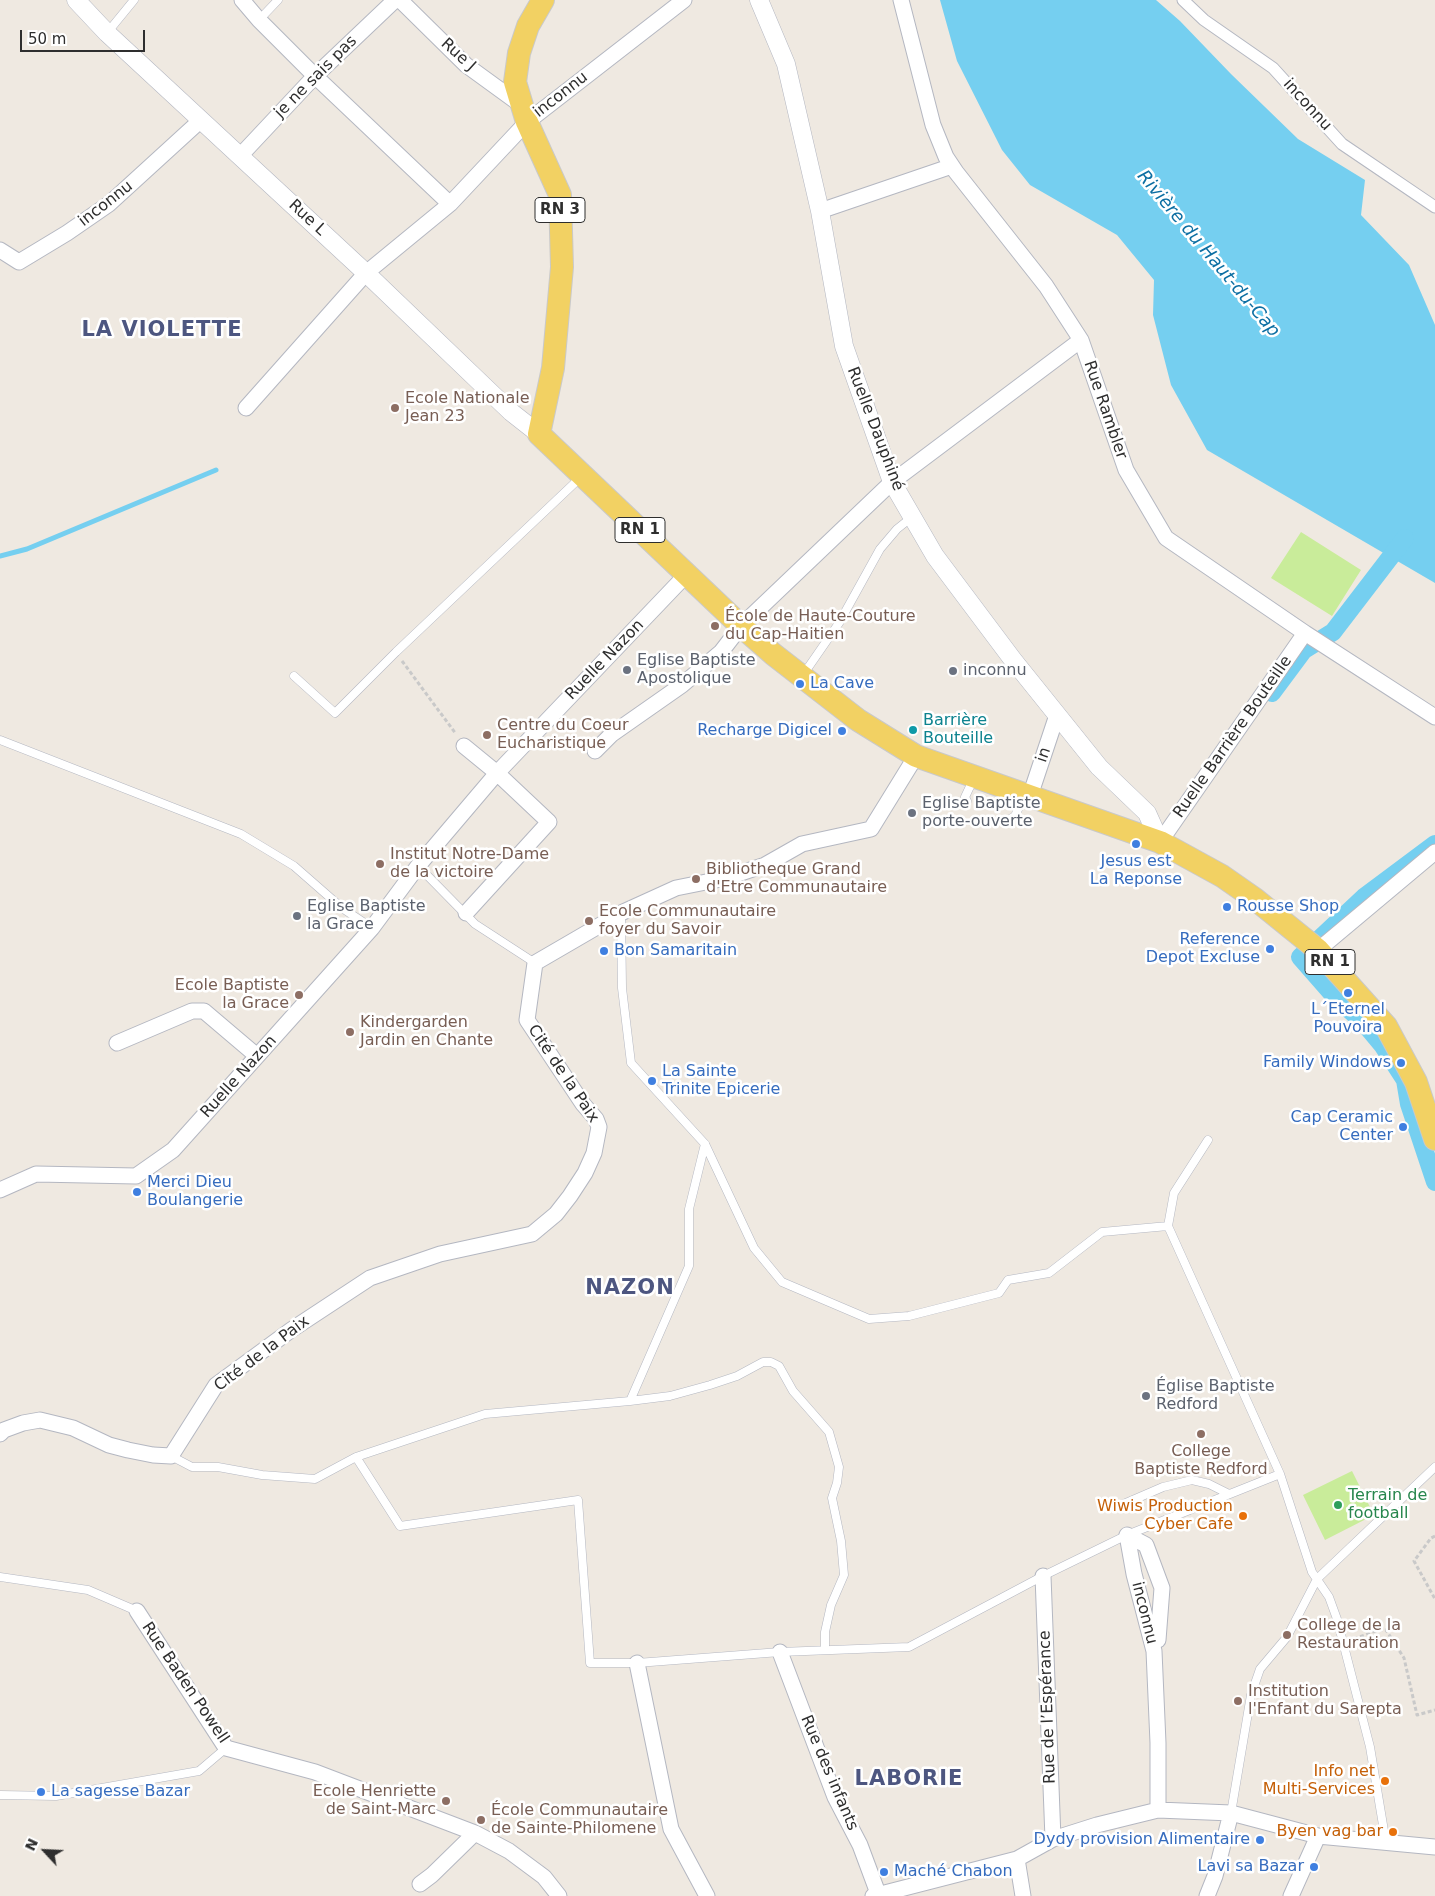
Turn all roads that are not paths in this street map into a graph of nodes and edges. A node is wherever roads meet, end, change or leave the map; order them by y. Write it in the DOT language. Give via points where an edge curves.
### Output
graph roads {
  1 [pos="76,0"];
  2 [pos="134,0"];
  3 [pos="242,0"];
  4 [pos="278,0"];
  5 [pos="395,0"];
  6 [pos="400,0"];
  7 [pos="543,0"];
  8 [pos="684,0"];
  9 [pos="759,0"];
  10 [pos="901,0"];
  11 [pos="1183,0"];
  12 [pos="259,20"];
  13 [pos="107,33"];
  14 [pos="315,76"];
  15 [pos="524,113"];
  16 [pos="201,120"];
  17 [pos="240,156"];
  18 [pos="952,166"];
  19 [pos="450,204"];
  20 [pos="1435,206"];
  21 [pos="820,210"];
  22 [pos="0,250"];
  23 [pos="366,273"];
  24 [pos="1081,340"];
  25 [pos="246,408"];
  26 [pos="539,434"];
  27 [pos="582,476"];
  28 [pos="892,482"];
  29 [pos="912,517"];
  30 [pos="687,574"];
  31 [pos="741,626"];
  32 [pos="1305,633"];
  33 [pos="294,676"];
  34 [pos="802,677"];
  35 [pos="1057,715"];
  36 [pos="1435,717"];
  37 [pos="0,740"];
  38 [pos="464,746"];
  39 [pos="595,751"];
  40 [pos="916,756"];
  41 [pos="497,772"];
  42 [pos="974,776"];
  43 [pos="1027,795"];
  44 [pos="967,801"];
  45 [pos="1010,819"];
  46 [pos="1160,842"];
  47 [pos="1435,852"];
  48 [pos="418,866"];
  49 [pos="621,913"];
  50 [pos="466,914"];
  51 [pos="372,928"];
  52 [pos="1318,950"];
  53 [pos="535,962"];
  54 [pos="117,1043"];
  55 [pos="257,1056"];
  56 [pos="1435,1139"];
  57 [pos="1208,1140"];
  58 [pos="705,1144"];
  59 [pos="0,1190"];
  60 [pos="1168,1226"];
  61 [pos="630,1401"];
  62 [pos="0,1434"];
  63 [pos="171,1456"];
  64 [pos="356,1457"];
  65 [pos="1435,1467"];
  66 [pos="1280,1474"];
  67 [pos="1229,1494"];
  68 [pos="1119,1506"];
  69 [pos="1127,1535"];
  70 [pos="1043,1576"];
  71 [pos="0,1577"];
  72 [pos="1317,1579"];
  73 [pos="137,1611"];
  74 [pos="1158,1640"];
  75 [pos="826,1650"];
  76 [pos="780,1652"];
  77 [pos="637,1663"];
  78 [pos="226,1748"];
  79 [pos="0,1795"];
  80 [pos="1158,1810"];
  81 [pos="1231,1814"];
  82 [pos="475,1833"];
  83 [pos="1318,1836"];
  84 [pos="1054,1839"];
  85 [pos="1386,1843"];
  86 [pos="1435,1847"];
  87 [pos="1017,1859"];
  88 [pos="420,1884"];
  89 [pos="876,1895"];
  90 [pos="559,1896"];
  91 [pos="707,1896"];
  92 [pos="1023,1896"];
  93 [pos="1207,1896"];
  94 [pos="1291,1896"];
  1 -- 13 [label="street, Rue L"];
  2 -- 13 [label="lane"];
  3 -- 12 [label="street"];
  4 -- 12 [label="lane"];
  5 -- 14 [label="street, je ne sais pas"];
  6 -- 15 [label="street, Rue J" via="466,65"];
  7 -- 15 [label="main road, RN 3" via="528,26 519,53 515,82"];
  8 -- 15 [label="street, inconnu"];
  9 -- 21 [label="street, Ruelle Dauphiné" via="786,64"];
  10 -- 18 [label="street, Rue Rambler" via="933,125"];
  11 -- 20 [label="street, inconnu" via="1204,20 1273,68 1342,144"];
  12 -- 14 [label="street"];
  13 -- 16 [label="street, Rue L"];
  14 -- 17 [label="street, je ne sais pas"];
  14 -- 19 [label="street"];
  15 -- 19 [label="street, inconnu"];
  15 -- 26 [label="main road, RN 3" via="560,194 562,267 553,368"];
  16 -- 17 [label="street, Rue L"];
  16 -- 22 [label="street, inconnu" via="109,204 67,233 19,262"];
  17 -- 23 [label="street, Rue L"];
  18 -- 21 [label="street"];
  18 -- 24 [label="street, Rue Rambler" via="1046,286"];
  19 -- 23 [label="street, inconnu"];
  21 -- 28 [label="street, Ruelle Dauphiné" via="844,346"];
  23 -- 25 [label="street, inconnu"];
  23 -- 26 [label="street, Rue L" via="511,412"];
  24 -- 28 [label="street"];
  24 -- 32 [label="street, Rue Rambler" via="1126,470 1166,538"];
  26 -- 27 [label="main road, RN 1"];
  27 -- 30 [label="main road, RN 1"];
  27 -- 33 [label="lane" via="335,713"];
  28 -- 29 [label="street, Ruelle Dauphiné"];
  28 -- 31 [label="street"];
  29 -- 34 [label="lane" via="880,549 839,623"];
  29 -- 35 [label="street, Ruelle Dauphiné" via="935,556"];
  30 -- 31 [label="main road, RN 1"];
  30 -- 41 [label="street, Ruelle Nazon"];
  31 -- 34 [label="main road, RN 1"];
  31 -- 39 [label="street" via="721,652 689,680 612,734"];
  32 -- 36 [label="street, Rue Rambler"];
  32 -- 46 [label="street, Ruelle Barrière Bouteille"];
  34 -- 40 [label="main road, RN 1" via="858,720"];
  35 -- 43 [label="street, in"];
  35 -- 46 [label="street, Ruelle Dauphiné" via="1099,767 1147,813"];
  37 -- 51 [label="lane" via="241,834 294,866 342,908"];
  38 -- 41 [label="street"];
  40 -- 42 [label="main road, RN 1"];
  40 -- 49 [label="street" via="871,829 802,844 765,865 726,878 676,888"];
  41 -- 48 [label="street, Ruelle Nazon"];
  41 -- 50 [label="street" via="549,822"];
  42 -- 43 [label="main road, RN 1"];
  42 -- 44 [label="lane"];
  43 -- 45 [label="lane"];
  43 -- 46 [label="main road, RN 1"];
  46 -- 52 [label="main road, RN 1" via="1222,876"];
  47 -- 52 [label="street"];
  48 -- 50 [label="lane"];
  48 -- 51 [label="street, Ruelle Nazon"];
  49 -- 53 [label="street"];
  49 -- 58 [label="lane" via="622,988 632,1063"];
  50 -- 53 [label="lane" via="475,924"];
  51 -- 55 [label="street, Ruelle Nazon"];
  52 -- 56 [label="main road, RN 1" via="1386,1026 1416,1082"];
  53 -- 63 [label="street, Cité de la Paix" via="527,1020 599,1127 594,1153 570,1196 556,1214 532,1234 440,1254 370,1278 216,1385"];
  54 -- 55 [label="street" via="192,1011 204,1012"];
  55 -- 59 [label="street, Ruelle Nazon" via="173,1150 136,1176 36,1174"];
  57 -- 60 [label="lane" via="1174,1193"];
  58 -- 60 [label="lane" via="754,1248 782,1282 869,1319 909,1316 999,1293 1008,1280 1050,1273 1102,1232"];
  58 -- 61 [label="lane" via="689,1209 689,1266"];
  60 -- 66 [label="lane"];
  61 -- 64 [label="lane" via="485,1414"];
  61 -- 75 [label="lane" via="670,1396 710,1385 763,1362 779,1366 793,1391 829,1432 839,1467 832,1498 844,1575 831,1605 825,1632"];
  62 -- 63 [label="street" via="40,1420 72,1428 128,1450"];
  63 -- 64 [label="lane" via="192,1467 218,1466 262,1475 315,1479"];
  64 -- 77 [label="lane" via="400,1526 578,1500 590,1663"];
  65 -- 72 [label="lane"];
  66 -- 67 [label="lane"];
  66 -- 72 [label="lane"];
  67 -- 68 [label="lane" via="1210,1484 1192,1480 1163,1487"];
  67 -- 69 [label="lane"];
  69 -- 70 [label="lane"];
  69 -- 74 [label="street, inconnu" via="1146,1545 1162,1588"];
  69 -- 80 [label="street, inconnu" via="1154,1651"];
  70 -- 75 [label="lane" via="909,1647"];
  70 -- 84 [label="street, Rue de l’Espérance"];
  71 -- 73 [label="lane" via="88,1590"];
  72 -- 81 [label="lane" via="1287,1636 1260,1669 1251,1695"];
  72 -- 85 [label="lane" via="1329,1597 1344,1644 1370,1747"];
  73 -- 78 [label="street, Rue Baden Powell"];
  75 -- 76 [label="lane"];
  76 -- 77 [label="lane"];
  76 -- 89 [label="street, Rue des infants" via="835,1797 860,1845"];
  77 -- 91 [label="street" via="671,1829"];
  78 -- 79 [label="lane" via="199,1771 56,1796"];
  78 -- 82 [label="street, Rue Baden Powell" via="315,1772"];
  80 -- 81 [label="street"];
  80 -- 84 [label="street"];
  81 -- 83 [label="street"];
  81 -- 93 [label="street"];
  82 -- 88 [label="street"];
  82 -- 90 [label="street, Rue Baden Powell" via="509,1850 544,1877"];
  83 -- 85 [label="street"];
  83 -- 94 [label="street"];
  84 -- 87 [label="street"];
  85 -- 86 [label="street"];
  87 -- 89 [label="street"];
  87 -- 92 [label="street"];
}
